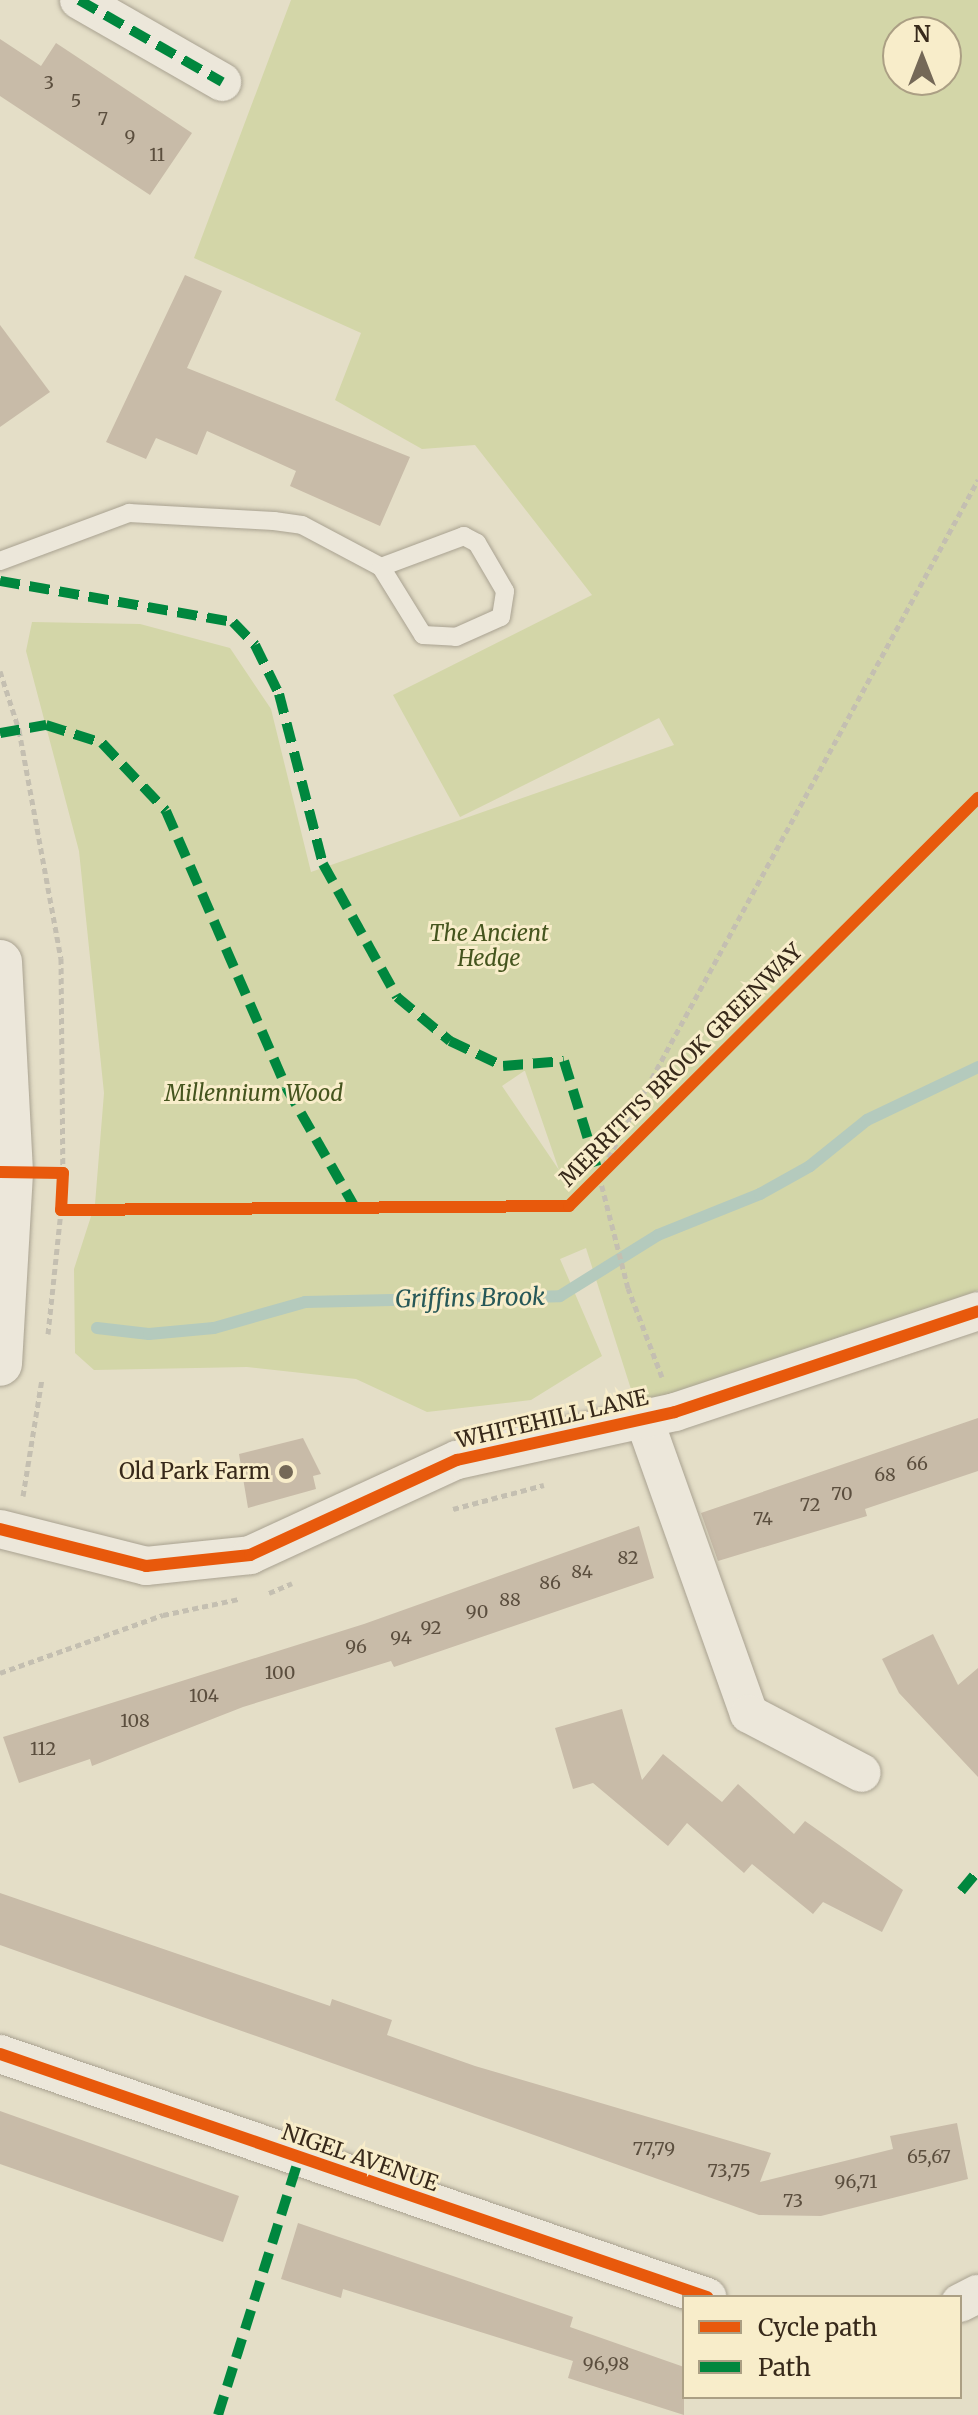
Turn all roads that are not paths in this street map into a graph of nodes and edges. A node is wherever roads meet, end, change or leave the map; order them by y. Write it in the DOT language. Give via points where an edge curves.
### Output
graph roads {
  1 [pos="79,0"];
  2 [pos="222,82"];
  3 [pos="0,561"];
  4 [pos="381,567"];
  5 [pos="0,962"];
  6 [pos="978,1311"];
  7 [pos="0,1364"];
  8 [pos="659,1415"];
  9 [pos="0,1529"];
  10 [pos="862,1773"];
  11 [pos="0,2054"];
  12 [pos="701,2295"];
  1 -- 2 [label="street"];
  3 -- 4 [label="lane" via="85,523 144,513 302,525"];
  4 -- 4 [label="lane" via="423,635 456,637 501,617 505,591 464,536"];
  5 -- 7 [label="main road" via="11,1173"];
  6 -- 8 [label="street, WHITEHILL LANE"];
  8 -- 9 [label="street, WHITEHILL LANE" via="457,1460 250,1555 146,1566"];
  8 -- 10 [label="street" via="749,1714"];
  11 -- 12 [label="street, NIGEL AVENUE"];
}
